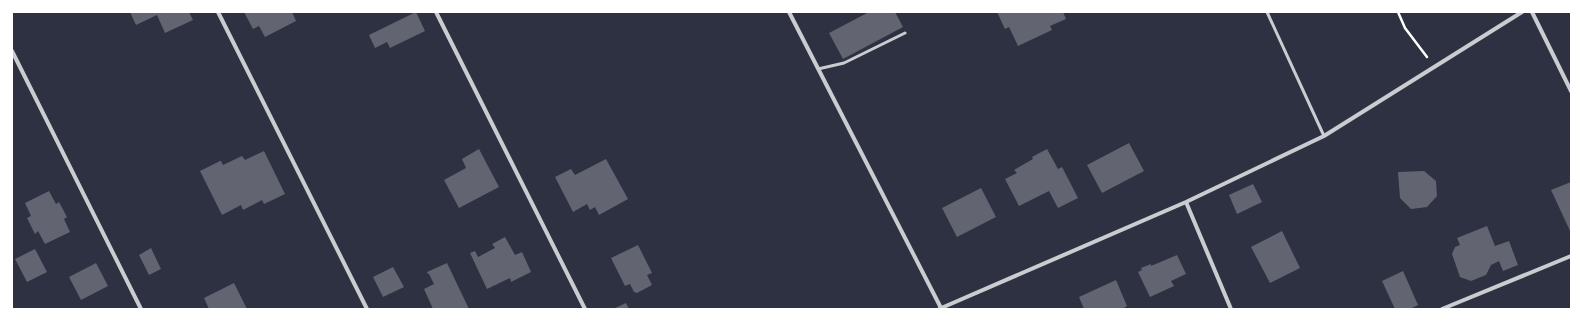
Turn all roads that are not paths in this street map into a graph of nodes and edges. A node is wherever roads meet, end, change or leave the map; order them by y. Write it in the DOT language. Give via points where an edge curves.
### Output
graph roads {
  1 [pos="218,12"];
  2 [pos="436,12"];
  3 [pos="789,12"];
  4 [pos="1267,12"];
  5 [pos="1522,12"];
  6 [pos="1532,12"];
  7 [pos="905,33"];
  8 [pos="12,51"];
  9 [pos="818,69"];
  10 [pos="1571,91"];
  11 [pos="1324,136"];
  12 [pos="1186,202"];
  13 [pos="1571,256"];
  14 [pos="141,309"];
  15 [pos="367,309"];
  16 [pos="585,309"];
  17 [pos="940,309"];
  18 [pos="1232,309"];
  19 [pos="1442,309"];
  1 -- 15 [label="street"];
  2 -- 16 [label="street"];
  3 -- 9 [label="street"];
  4 -- 11 [label="lane"];
  5 -- 11 [label="street"];
  6 -- 10 [label="street"];
  7 -- 9 [label="lane" via="844,63"];
  8 -- 14 [label="street"];
  9 -- 17 [label="street"];
  11 -- 12 [label="street"];
  12 -- 17 [label="street"];
  12 -- 18 [label="street"];
  13 -- 19 [label="street"];
}
